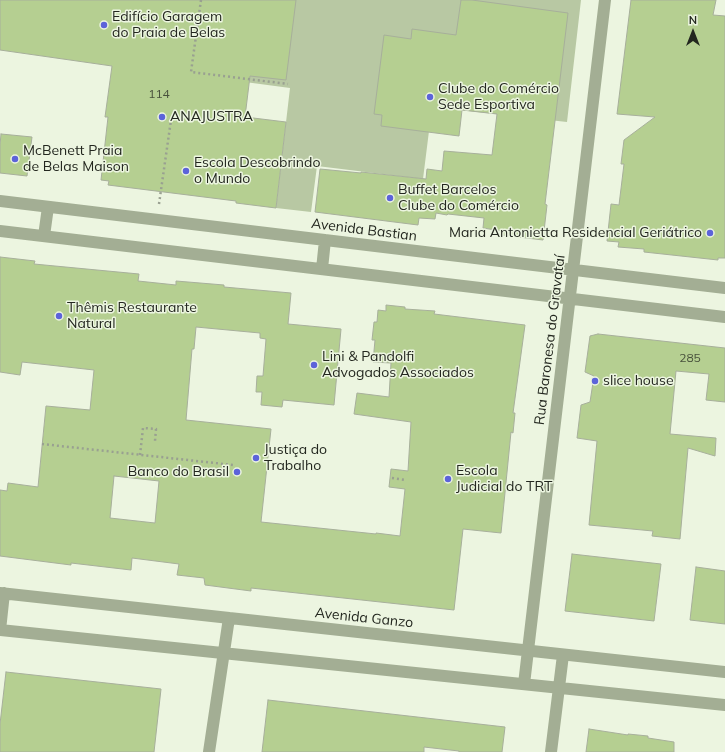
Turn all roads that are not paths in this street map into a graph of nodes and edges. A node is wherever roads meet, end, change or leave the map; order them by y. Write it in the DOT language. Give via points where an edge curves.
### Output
graph roads {
  1 [pos="605,0"];
  2 [pos="0,201"];
  3 [pos="48,207"];
  4 [pos="0,231"];
  5 [pos="44,236"];
  6 [pos="325,240"];
  7 [pos="322,269"];
  8 [pos="573,270"];
  9 [pos="725,288"];
  10 [pos="570,299"];
  11 [pos="725,317"];
  12 [pos="2,593"];
  13 [pos="229,618"];
  14 [pos="0,630"];
  15 [pos="528,651"];
  16 [pos="223,653"];
  17 [pos="563,654"];
  18 [pos="725,672"];
  19 [pos="524,684"];
  20 [pos="559,688"];
  21 [pos="725,705"];
  22 [pos="209,752"];
  23 [pos="551,752"];
  1 -- 8 [label="street, Rua Baronesa do Gravataí"];
  2 -- 3 [label="street, Avenida Bastian"];
  3 -- 5 [label="street"];
  3 -- 6 [label="street, Avenida Bastian"];
  4 -- 5 [label="street"];
  5 -- 7 [label="street"];
  6 -- 7 [label="street"];
  6 -- 8 [label="street, Avenida Bastian"];
  7 -- 10 [label="street"];
  8 -- 9 [label="street, Avenida Bastian"];
  8 -- 10 [label="street, Rua Baronesa do Gravataí"];
  10 -- 11 [label="street"];
  10 -- 15 [label="street, Rua Baronesa do Gravataí"];
  12 -- 13 [label="street, Avenida Ganzo"];
  12 -- 14 [label="street"];
  13 -- 15 [label="street, Avenida Ganzo"];
  13 -- 16 [label="street"];
  14 -- 16 [label="street"];
  15 -- 17 [label="street, Avenida Ganzo"];
  15 -- 19 [label="street, Rua Baronesa do Gravataí"];
  16 -- 19 [label="street"];
  16 -- 22 [label="street"];
  17 -- 18 [label="street, Avenida Ganzo"];
  17 -- 20 [label="street"];
  19 -- 20 [label="street"];
  20 -- 21 [label="street"];
  20 -- 23 [label="street"];
}
